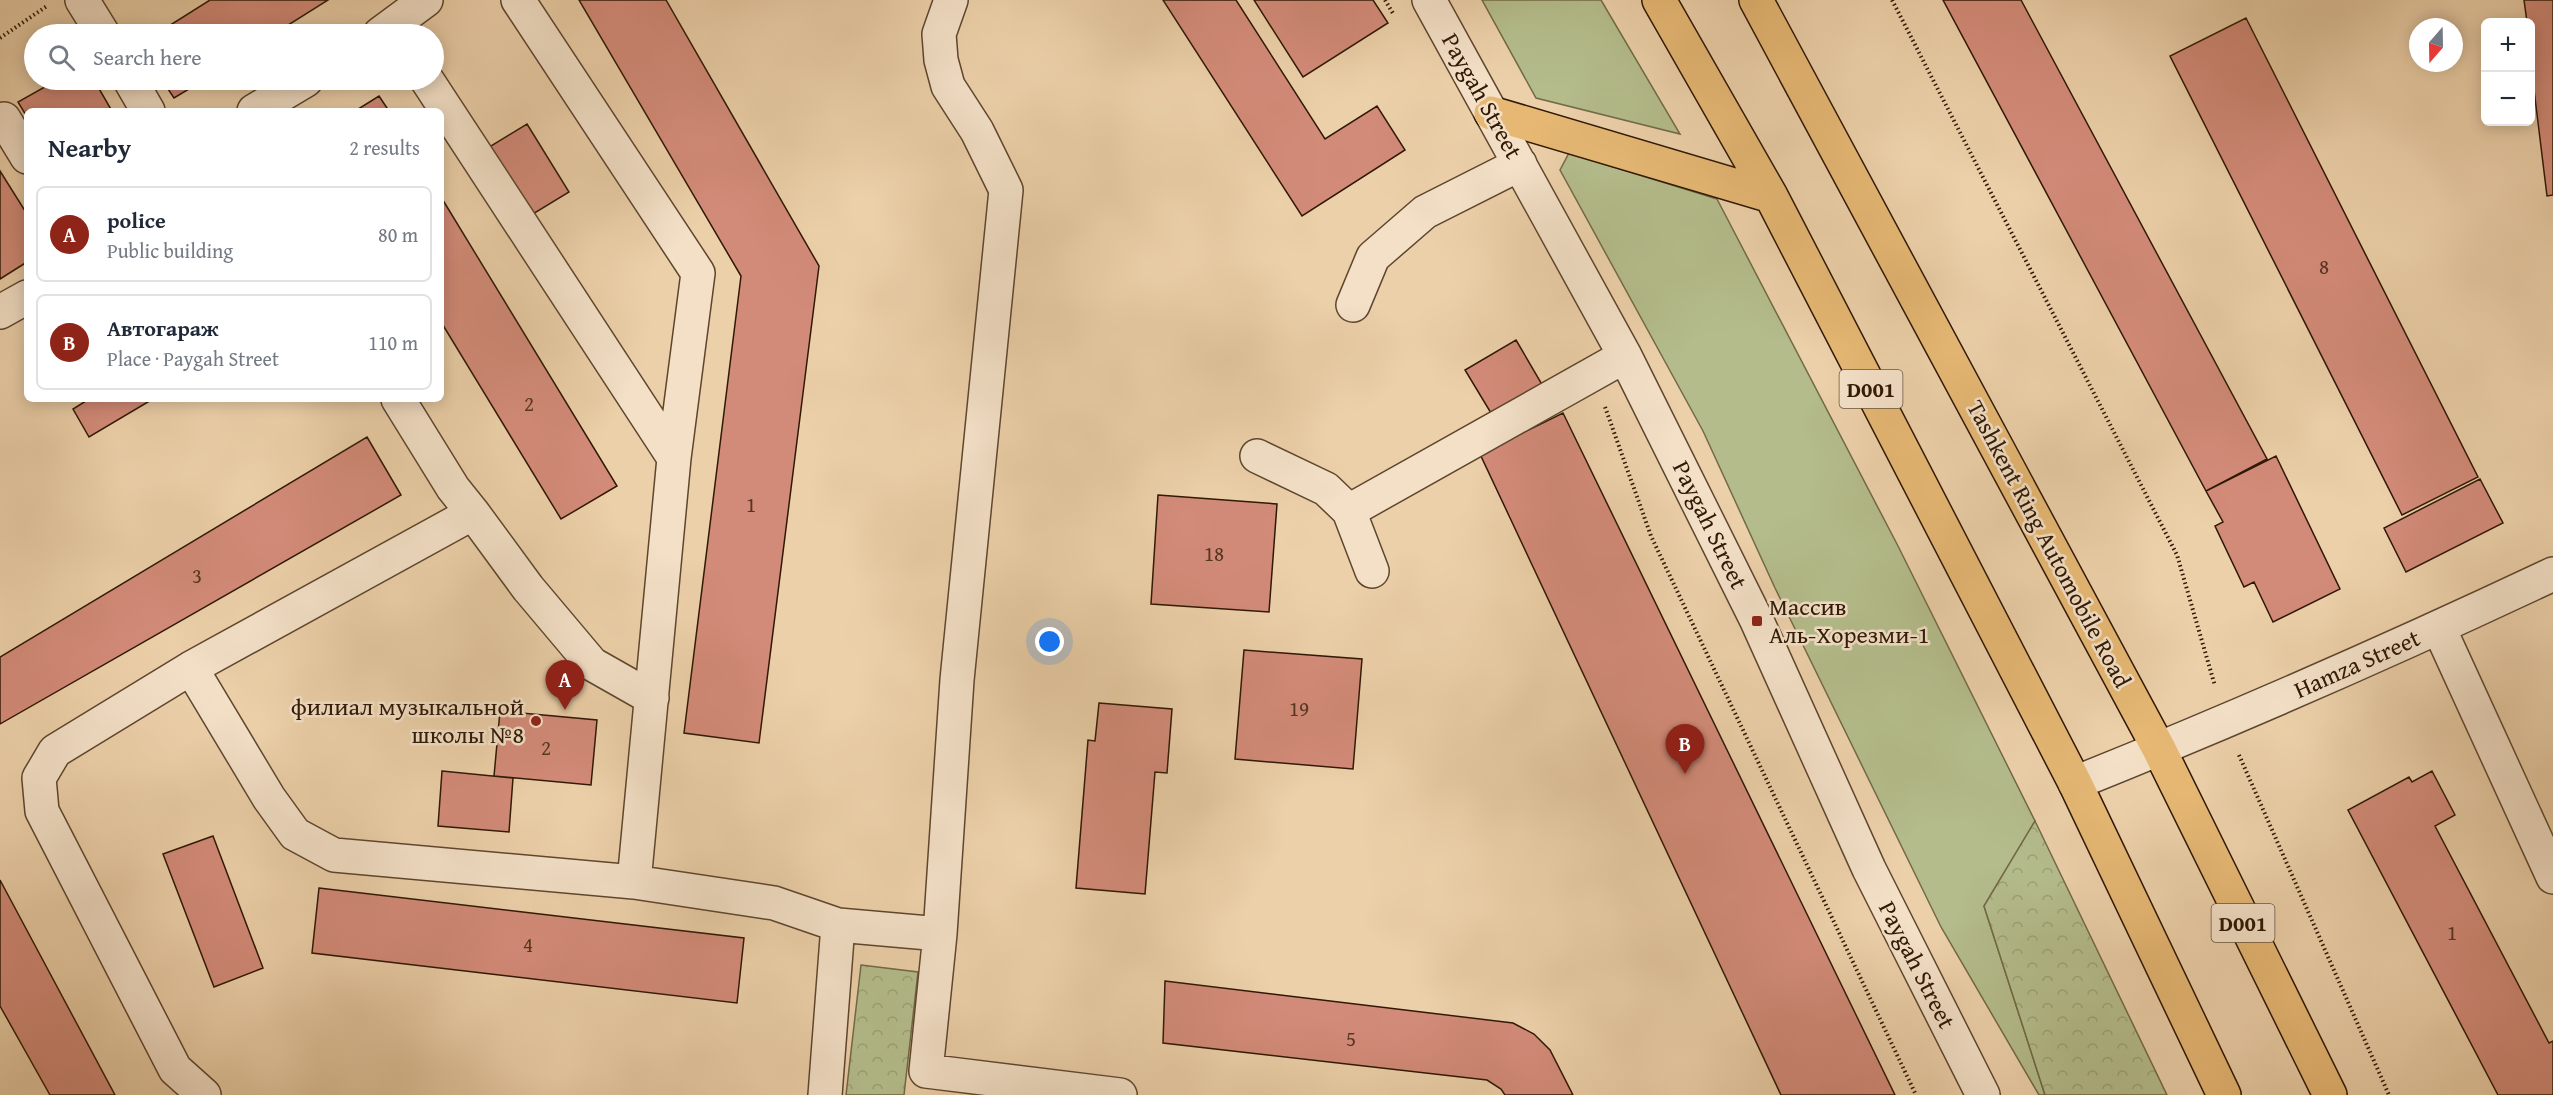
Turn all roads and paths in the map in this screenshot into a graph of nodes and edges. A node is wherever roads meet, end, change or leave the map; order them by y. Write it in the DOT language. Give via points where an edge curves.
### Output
graph roads {
  1 [pos="56,0"];
  2 [pos="82,0"];
  3 [pos="426,0"];
  4 [pos="518,0"];
  5 [pos="951,0"];
  6 [pos="1385,0"];
  7 [pos="1429,0"];
  8 [pos="1659,0"];
  9 [pos="1756,0"];
  10 [pos="1892,0"];
  11 [pos="1396,20"];
  12 [pos="97,24"];
  13 [pos="399,24"];
  14 [pos="0,38"];
  15 [pos="136,90"];
  16 [pos="289,90"];
  17 [pos="435,90"];
  18 [pos="146,108"];
  19 [pos="259,108"];
  20 [pos="1491,113"];
  21 [pos="4,119"];
  22 [pos="24,152"];
  23 [pos="1520,164"];
  24 [pos="1771,196"];
  25 [pos="24,299"];
  26 [pos="1353,304"];
  27 [pos="0,312"];
  28 [pos="1625,356"];
  29 [pos="1593,374"];
  30 [pos="400,402"];
  31 [pos="1257,456"];
  32 [pos="674,458"];
  33 [pos="1348,511"];
  34 [pos="473,513"];
  35 [pos="1372,571"];
  36 [pos="2553,574"];
  37 [pos="2439,628"];
  38 [pos="191,668"];
  39 [pos="652,698"];
  40 [pos="2226,722"];
  41 [pos="2159,749"];
  42 [pos="2075,783"];
  43 [pos="2553,877"];
  44 [pos="634,882"];
  45 [pos="837,926"];
  46 [pos="940,934"];
  47 [pos="204,1095"];
  48 [pos="825,1095"];
  49 [pos="1120,1095"];
  50 [pos="1916,1095"];
  51 [pos="1983,1095"];
  52 [pos="2224,1095"];
  53 [pos="2330,1095"];
  54 [pos="2389,1095"];
  1 -- 14 [label="path"];
  2 -- 12 [label="street"];
  3 -- 13 [label="street"];
  4 -- 32 [label="street" via="698,273"];
  5 -- 46 [label="street" via="939,34 948,86 1005,190 957,680"];
  6 -- 11 [label="path"];
  7 -- 20 [label="street, Paygah Street"];
  8 -- 24 [label="highway, D001"];
  9 -- 41 [label="highway, Tashkent Ring Automobile Road / D001"];
  10 -- 40 [label="path" via="2177,555"];
  15 -- 18 [label="street"];
  16 -- 19 [label="street"];
  17 -- 32 [label="street"];
  20 -- 23 [label="street, Paygah Street"];
  20 -- 24 [label="highway"];
  21 -- 22 [label="street"];
  23 -- 26 [label="street" via="1425,212 1373,257"];
  23 -- 28 [label="street, Paygah Street"];
  24 -- 42 [label="highway, D001"];
  25 -- 27 [label="street"];
  28 -- 29 [label="street"];
  28 -- 51 [label="street, Paygah Street" via="1757,621 1869,869"];
  29 -- 33 [label="street"];
  29 -- 50 [label="path" via="1651,536"];
  30 -- 34 [label="street"];
  31 -- 33 [label="street" via="1326,489"];
  32 -- 39 [label="street"];
  33 -- 35 [label="street"];
  34 -- 38 [label="street"];
  34 -- 39 [label="street" via="528,588 592,664"];
  36 -- 37 [label="street, Hamza Street"];
  37 -- 40 [label="street, Hamza Street"];
  37 -- 43 [label="street"];
  38 -- 44 [label="street" via="295,834 334,855"];
  38 -- 47 [label="street" via="55,751 39,778 42,811 175,1070"];
  39 -- 44 [label="street"];
  40 -- 41 [label="street, Hamza Street"];
  40 -- 54 [label="path"];
  41 -- 42 [label="street, Hamza Street"];
  41 -- 53 [label="highway, Tashkent Ring Automobile Road / D001"];
  42 -- 52 [label="highway, D001"];
  44 -- 45 [label="street" via="774,903"];
  45 -- 46 [label="street"];
  45 -- 48 [label="street"];
  46 -- 49 [label="street" via="926,1071"];
}
